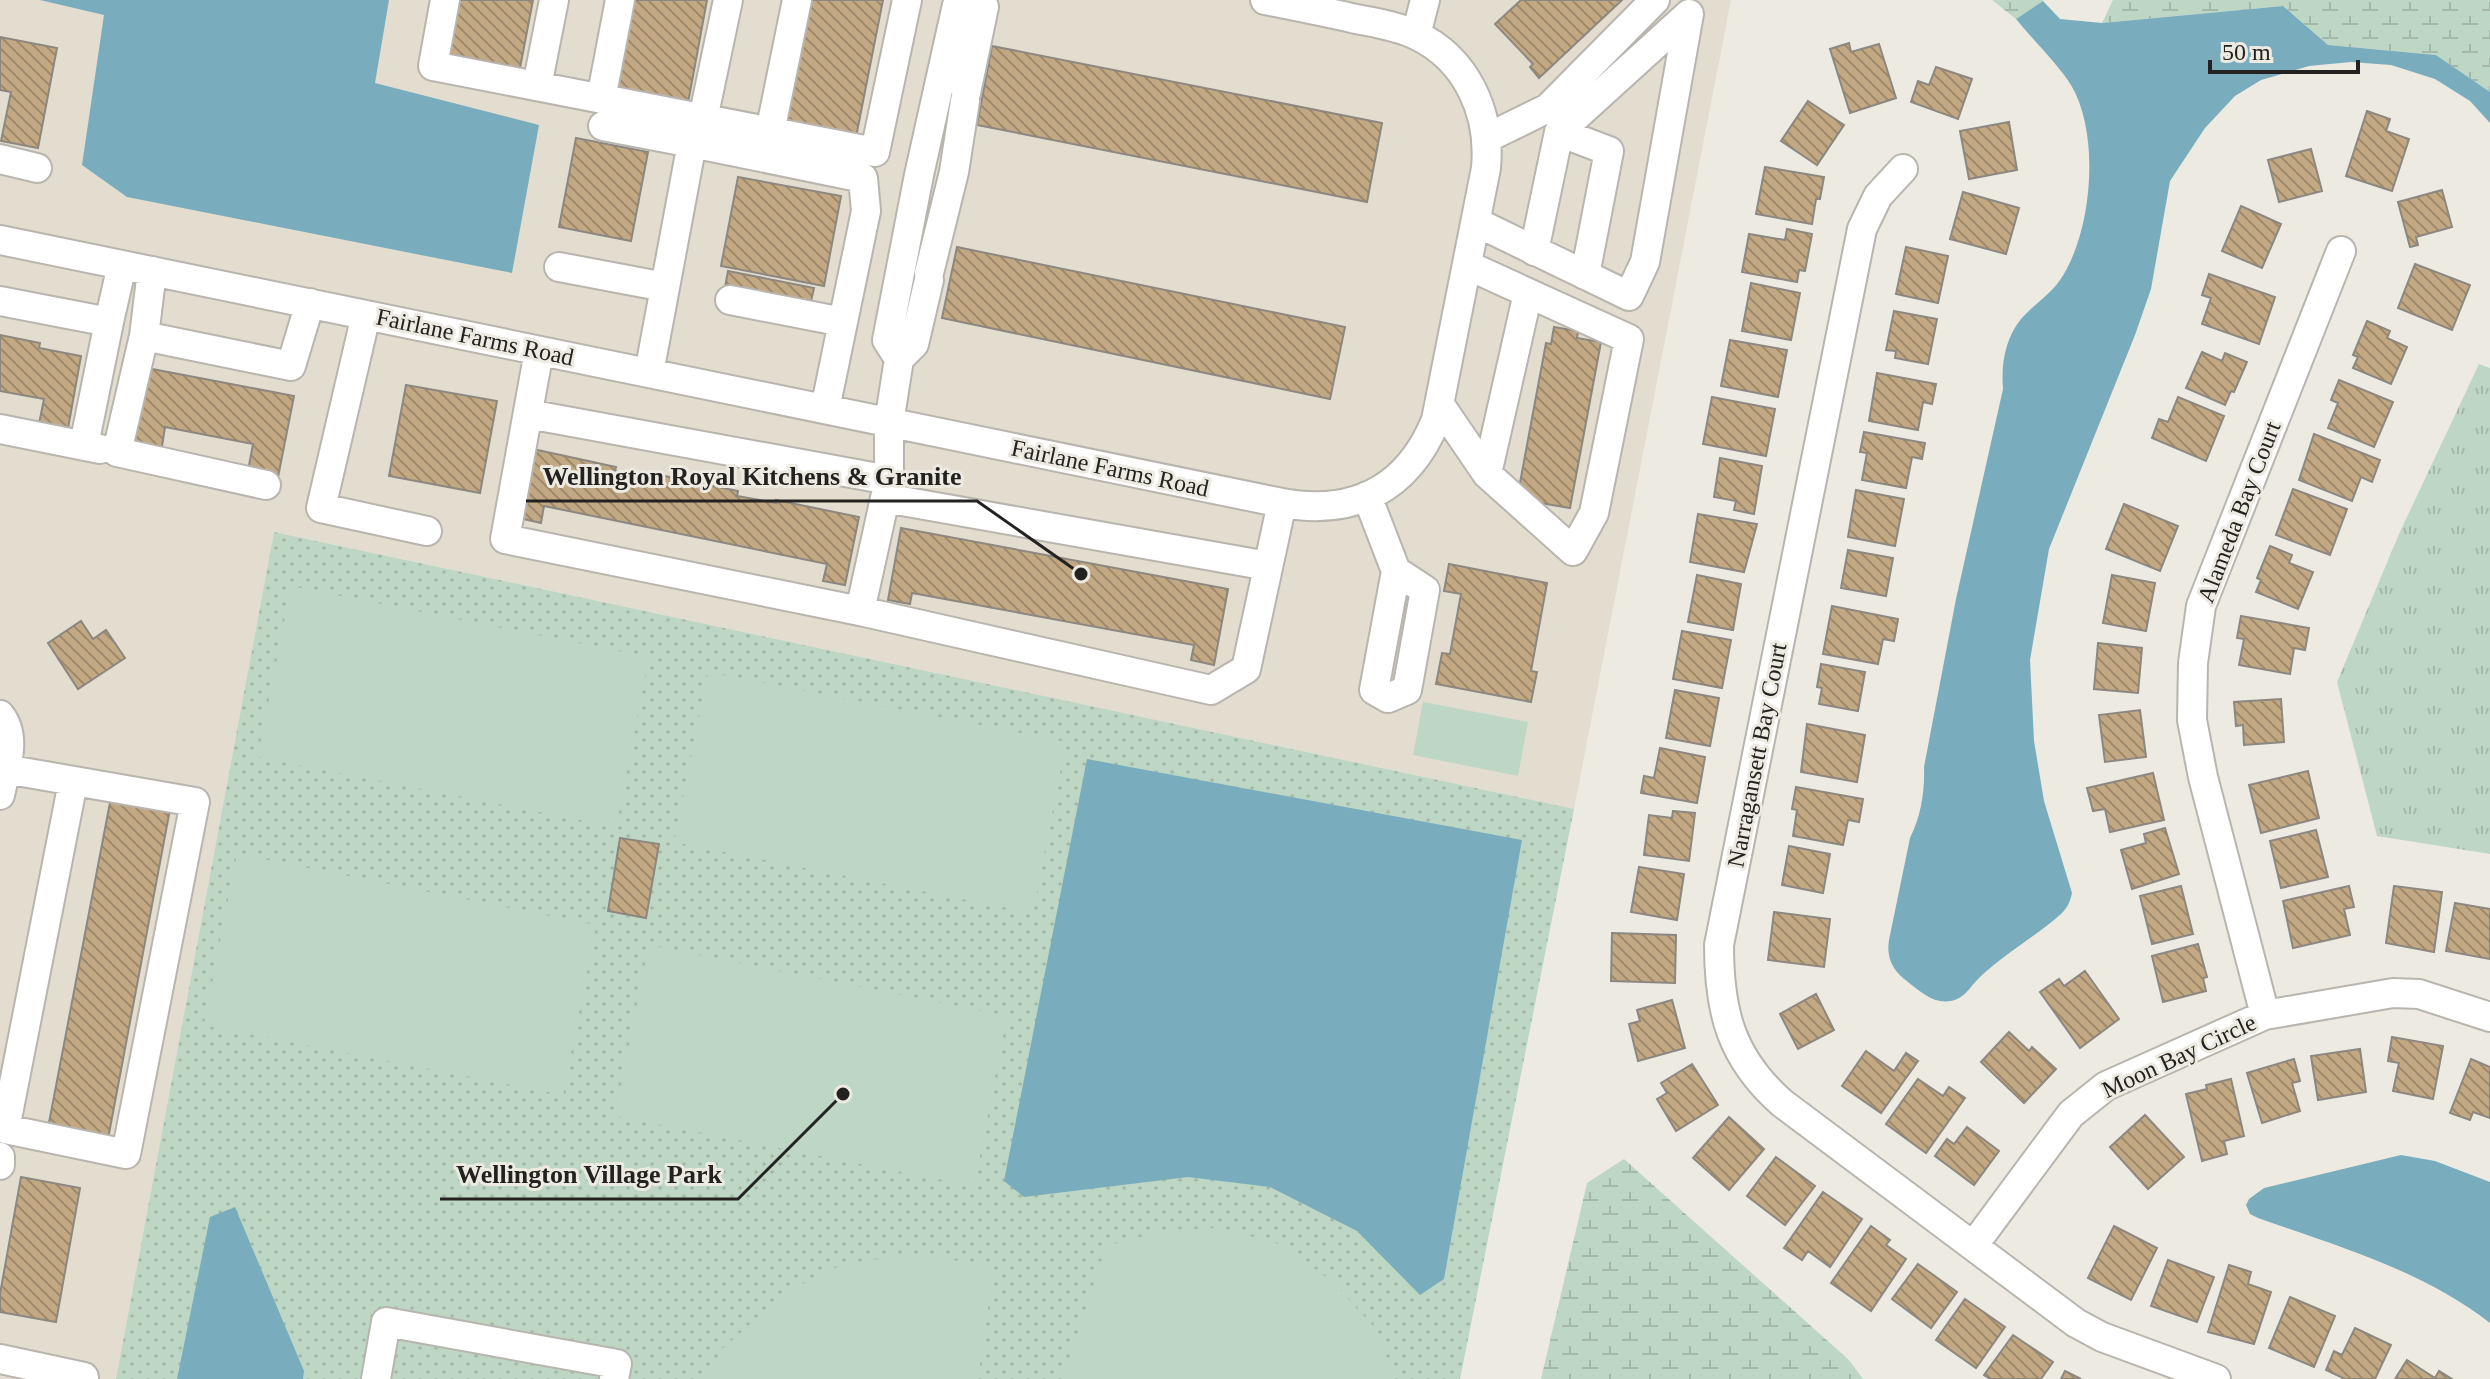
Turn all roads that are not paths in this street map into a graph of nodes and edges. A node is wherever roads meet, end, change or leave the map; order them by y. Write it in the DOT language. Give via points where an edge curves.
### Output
graph roads {
  1 [pos="445,0"];
  2 [pos="554,0"];
  3 [pos="620,0"];
  4 [pos="728,0"];
  5 [pos="797,0"];
  6 [pos="907,0"];
  7 [pos="966,0"];
  8 [pos="977,0"];
  9 [pos="1265,0"];
  10 [pos="1425,0"];
  11 [pos="1655,0"];
  12 [pos="1332,7"];
  13 [pos="1416,35"];
  14 [pos="537,86"];
  15 [pos="602,112"];
  16 [pos="698,131"];
  17 [pos="770,132"];
  18 [pos="1559,132"];
  19 [pos="1487,138"];
  20 [pos="0,159"];
  21 [pos="37,168"];
  22 [pos="1903,169"];
  23 [pos="1476,222"];
  24 [pos="0,240"];
  25 [pos="1534,251"];
  26 [pos="2341,251"];
  27 [pos="122,265"];
  28 [pos="1467,265"];
  29 [pos="559,267"];
  30 [pos="152,271"];
  31 [pos="1585,275"];
  32 [pos="665,287"];
  33 [pos="1528,293"];
  34 [pos="730,300"];
  35 [pos="0,301"];
  36 [pos="310,303"];
  37 [pos="366,315"];
  38 [pos="109,322"];
  39 [pos="843,322"];
  40 [pos="144,336"];
  41 [pos="539,351"];
  42 [pos="899,359"];
  43 [pos="649,373"];
  44 [pos="1440,405"];
  45 [pos="825,409"];
  46 [pos="528,414"];
  47 [pos="889,423"];
  48 [pos="0,429"];
  49 [pos="84,445"];
  50 [pos="117,452"];
  51 [pos="1487,474"];
  52 [pos="266,485"];
  53 [pos="887,489"];
  54 [pos="1367,496"];
  55 [pos="1282,503"];
  56 [pos="427,531"];
  57 [pos="1268,566"];
  58 [pos="1396,571"];
  59 [pos="860,611"];
  60 [pos="0,715"];
  61 [pos="2,782"];
  62 [pos="73,782"];
  63 [pos="2265,1015"];
  64 [pos="2490,1017"];
  65 [pos="3,1129"];
  66 [pos="0,1157"];
  67 [pos="0,1165"];
  68 [pos="1973,1246"];
  69 [pos="0,1359"];
  70 [pos="84,1379"];
  71 [pos="376,1379"];
  72 [pos="614,1379"];
  73 [pos="2216,1379"];
  1 -- 14 [label="street" via="433,66"];
  2 -- 14 [label="street"];
  3 -- 15 [label="street"];
  4 -- 16 [label="street"];
  5 -- 17 [label="street"];
  6 -- 17 [label="street" via="875,152"];
  7 -- 42 [label="street" via="957,5 887,340"];
  8 -- 42 [label="street" via="984,7 954,172 914,344"];
  9 -- 12 [label="street, Fairlane Farms Road"];
  10 -- 13 [label="street"];
  11 -- 19 [label="street" via="1548,108"];
  12 -- 13 [label="street, Fairlane Farms Road"];
  13 -- 19 [label="street, Fairlane Farms Road" via="1441,51 1467,80 1481,108"];
  14 -- 15 [label="street"];
  15 -- 16 [label="street"];
  16 -- 17 [label="street"];
  16 -- 32 [label="street"];
  16 -- 39 [label="street" via="863,178 866,211"];
  18 -- 25 [label="street"];
  18 -- 31 [label="street" via="1609,151"];
  18 -- 31 [label="street" via="1689,14 1645,262 1629,296"];
  19 -- 23 [label="street, Fairlane Farms Road"];
  20 -- 21 [label="street"];
  22 -- 68 [label="street, Narragansett Bay Court" via="1878,196 1862,229 1719,945 1719,980 1732,1039 1762,1085"];
  23 -- 25 [label="street"];
  23 -- 28 [label="street, Fairlane Farms Road"];
  24 -- 27 [label="street, Fairlane Farms Road"];
  25 -- 31 [label="street"];
  26 -- 63 [label="street, Alameda Bay Court" via="2201,606 2193,663 2192,720 2203,777"];
  27 -- 30 [label="street, Fairlane Farms Road"];
  27 -- 38 [label="street"];
  28 -- 33 [label="street"];
  28 -- 44 [label="street, Fairlane Farms Road"];
  29 -- 32 [label="street"];
  30 -- 36 [label="street, Fairlane Farms Road"];
  30 -- 40 [label="street"];
  32 -- 43 [label="street"];
  33 -- 51 [label="street"];
  33 -- 51 [label="street" via="1629,339 1594,513 1573,551"];
  34 -- 39 [label="street"];
  35 -- 38 [label="street"];
  36 -- 37 [label="street, Fairlane Farms Road"];
  36 -- 40 [label="street" via="291,366"];
  37 -- 41 [label="street, Fairlane Farms Road"];
  37 -- 56 [label="street" via="321,508"];
  38 -- 49 [label="street"];
  39 -- 45 [label="street"];
  40 -- 50 [label="street"];
  41 -- 43 [label="street, Fairlane Farms Road"];
  41 -- 46 [label="street"];
  42 -- 47 [label="street"];
  43 -- 45 [label="street, Fairlane Farms Road"];
  44 -- 51 [label="street"];
  44 -- 54 [label="street, Fairlane Farms Road" via="1431,434 1414,460"];
  45 -- 47 [label="street, Fairlane Farms Road"];
  46 -- 53 [label="street"];
  46 -- 59 [label="street" via="505,539"];
  47 -- 53 [label="street"];
  47 -- 55 [label="street, Fairlane Farms Road"];
  48 -- 49 [label="street"];
  49 -- 50 [label="street"];
  50 -- 52 [label="street"];
  53 -- 57 [label="street"];
  53 -- 59 [label="street"];
  54 -- 55 [label="street, Fairlane Farms Road" via="1323,507"];
  54 -- 58 [label="street"];
  55 -- 57 [label="street"];
  57 -- 59 [label="street" via="1246,669 1211,690"];
  60 -- 61 [label="street" via="9,731"];
  61 -- 62 [label="street"];
  62 -- 65 [label="street"];
  62 -- 65 [label="street" via="195,802 126,1154"];
  63 -- 64 [label="street, Moon Bay Circle" via="2393,993 2419,994"];
  63 -- 68 [label="street, Moon Bay Circle" via="2106,1086 2071,1114"];
  66 -- 67 [label="street"];
  68 -- 73 [label="street" via="2076,1323"];
  69 -- 70 [label="street"];
  71 -- 72 [label="street" via="386,1322 617,1364"];
}
